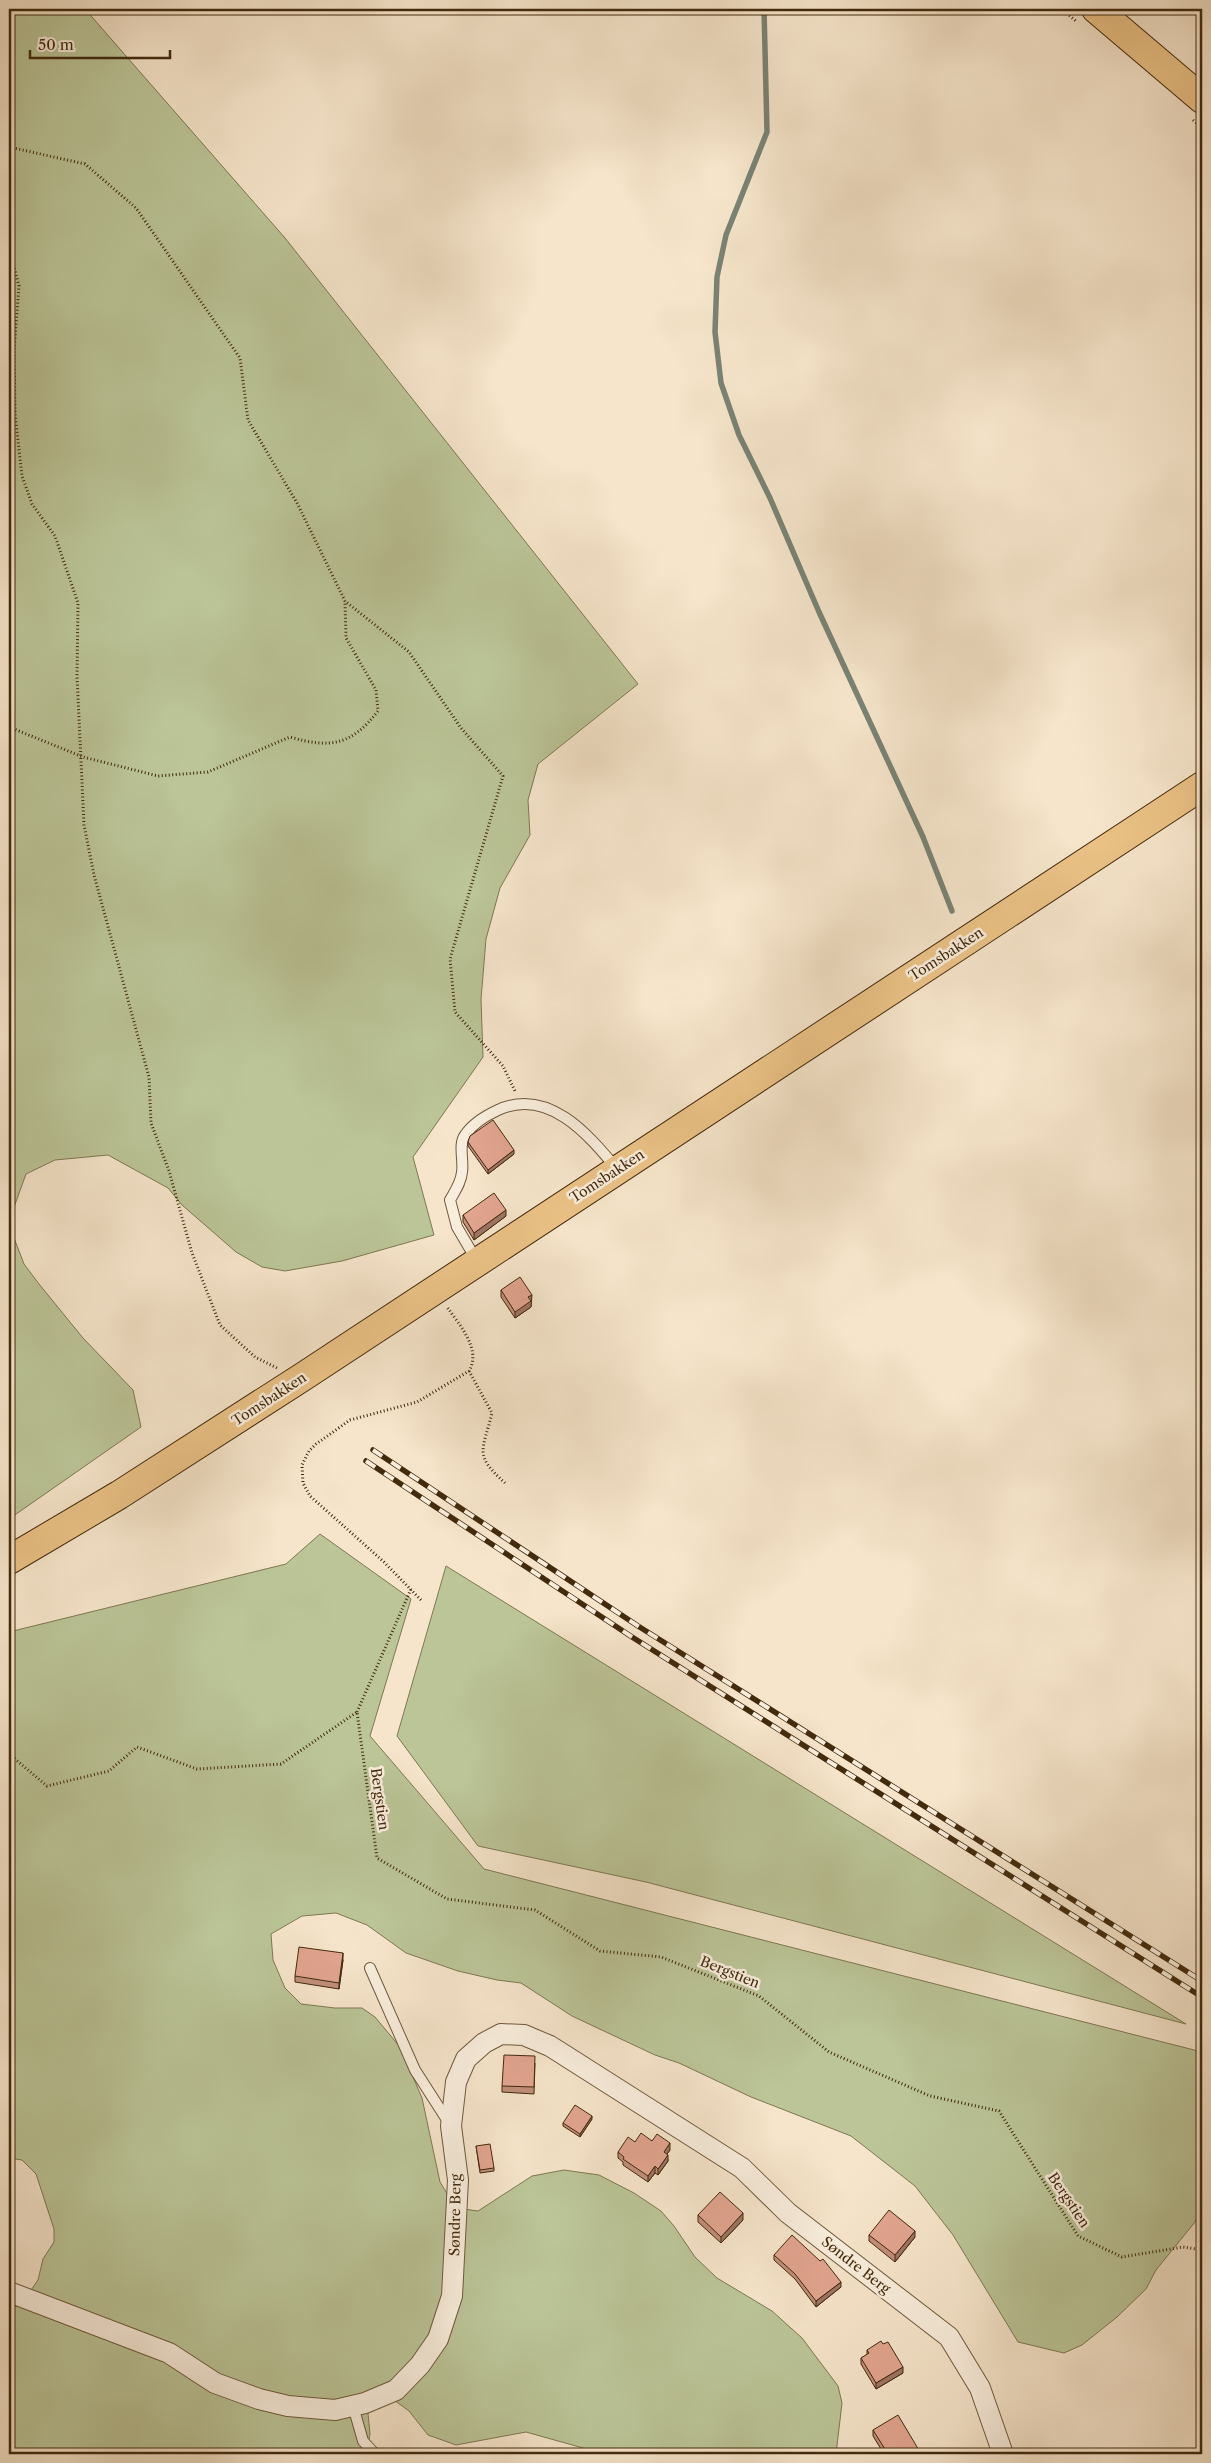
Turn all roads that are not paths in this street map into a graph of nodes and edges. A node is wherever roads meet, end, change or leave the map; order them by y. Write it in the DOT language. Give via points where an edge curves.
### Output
graph roads {
  1 [pos="1096,9"];
  2 [pos="1118,9"];
  3 [pos="1202,75"];
  4 [pos="1202,99"];
  5 [pos="1202,786"];
  6 [pos="617,1170"];
  7 [pos="478,1262"];
  8 [pos="9,1560"];
  9 [pos="370,1968"];
  10 [pos="451,2126"];
  11 [pos="9,2292"];
  12 [pos="352,2406"];
  13 [pos="375,2454"];
  14 [pos="1003,2454"];
  1 -- 4 [label="main road"];
  2 -- 3 [label="main road"];
  5 -- 6 [label="main road, Tomsbakken"];
  6 -- 7 [label="main road, Tomsbakken"];
  6 -- 7 [label="lane" via="576,1125 538,1104 522,1103 488,1115 476,1123 462,1141 462,1172 458,1188 450,1200 457,1226"];
  7 -- 8 [label="main road, Tomsbakken" via="120,1495"];
  9 -- 10 [label="lane" via="415,2070"];
  10 -- 12 [label="street, Søndre Berg" via="458,2180 452,2296 438,2339 420,2365 396,2390"];
  10 -- 14 [label="street, Søndre Berg" via="456,2082 466,2059 484,2043 502,2034 524,2035 550,2046 742,2168 788,2213 950,2337 980,2388"];
  11 -- 12 [label="street, Søndre Berg" via="170,2352 215,2383 259,2400 335,2410"];
  12 -- 13 [label="lane" via="363,2441"];
}
